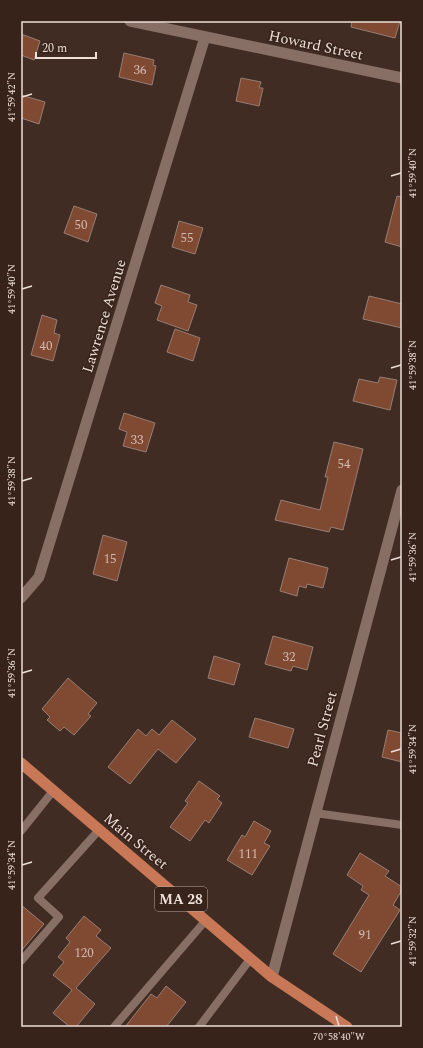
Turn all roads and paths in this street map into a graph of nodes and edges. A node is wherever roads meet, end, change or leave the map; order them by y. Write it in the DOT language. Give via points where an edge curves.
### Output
graph roads {
  1 [pos="130,21"];
  2 [pos="205,37"];
  3 [pos="402,78"];
  4 [pos="402,490"];
  5 [pos="21,598"];
  6 [pos="21,763"];
  7 [pos="53,791"];
  8 [pos="315,813"];
  9 [pos="402,825"];
  10 [pos="99,830"];
  11 [pos="21,831"];
  12 [pos="206,920"];
  13 [pos="251,958"];
  14 [pos="21,961"];
  15 [pos="272,977"];
  16 [pos="114,1027"];
  17 [pos="198,1027"];
  18 [pos="347,1027"];
  1 -- 2 [label="street, Howard Street"];
  2 -- 3 [label="street, Howard Street"];
  2 -- 5 [label="street, Lawrence Avenue" via="39,576"];
  4 -- 8 [label="street, Pearl Street"];
  6 -- 7 [label="main road, Main Street / MA 28"];
  7 -- 10 [label="main road, Main Street / MA 28"];
  7 -- 11 [label="lane"];
  8 -- 9 [label="lane"];
  8 -- 15 [label="street, Pearl Street"];
  10 -- 12 [label="main road, Main Street / MA 28"];
  10 -- 14 [label="lane" via="38,898 59,918"];
  12 -- 13 [label="main road, Main Street / MA 28"];
  12 -- 16 [label="lane"];
  13 -- 15 [label="main road, Main Street / MA 28"];
  13 -- 17 [label="lane"];
  15 -- 18 [label="main road, Main Street / MA 28"];
}
